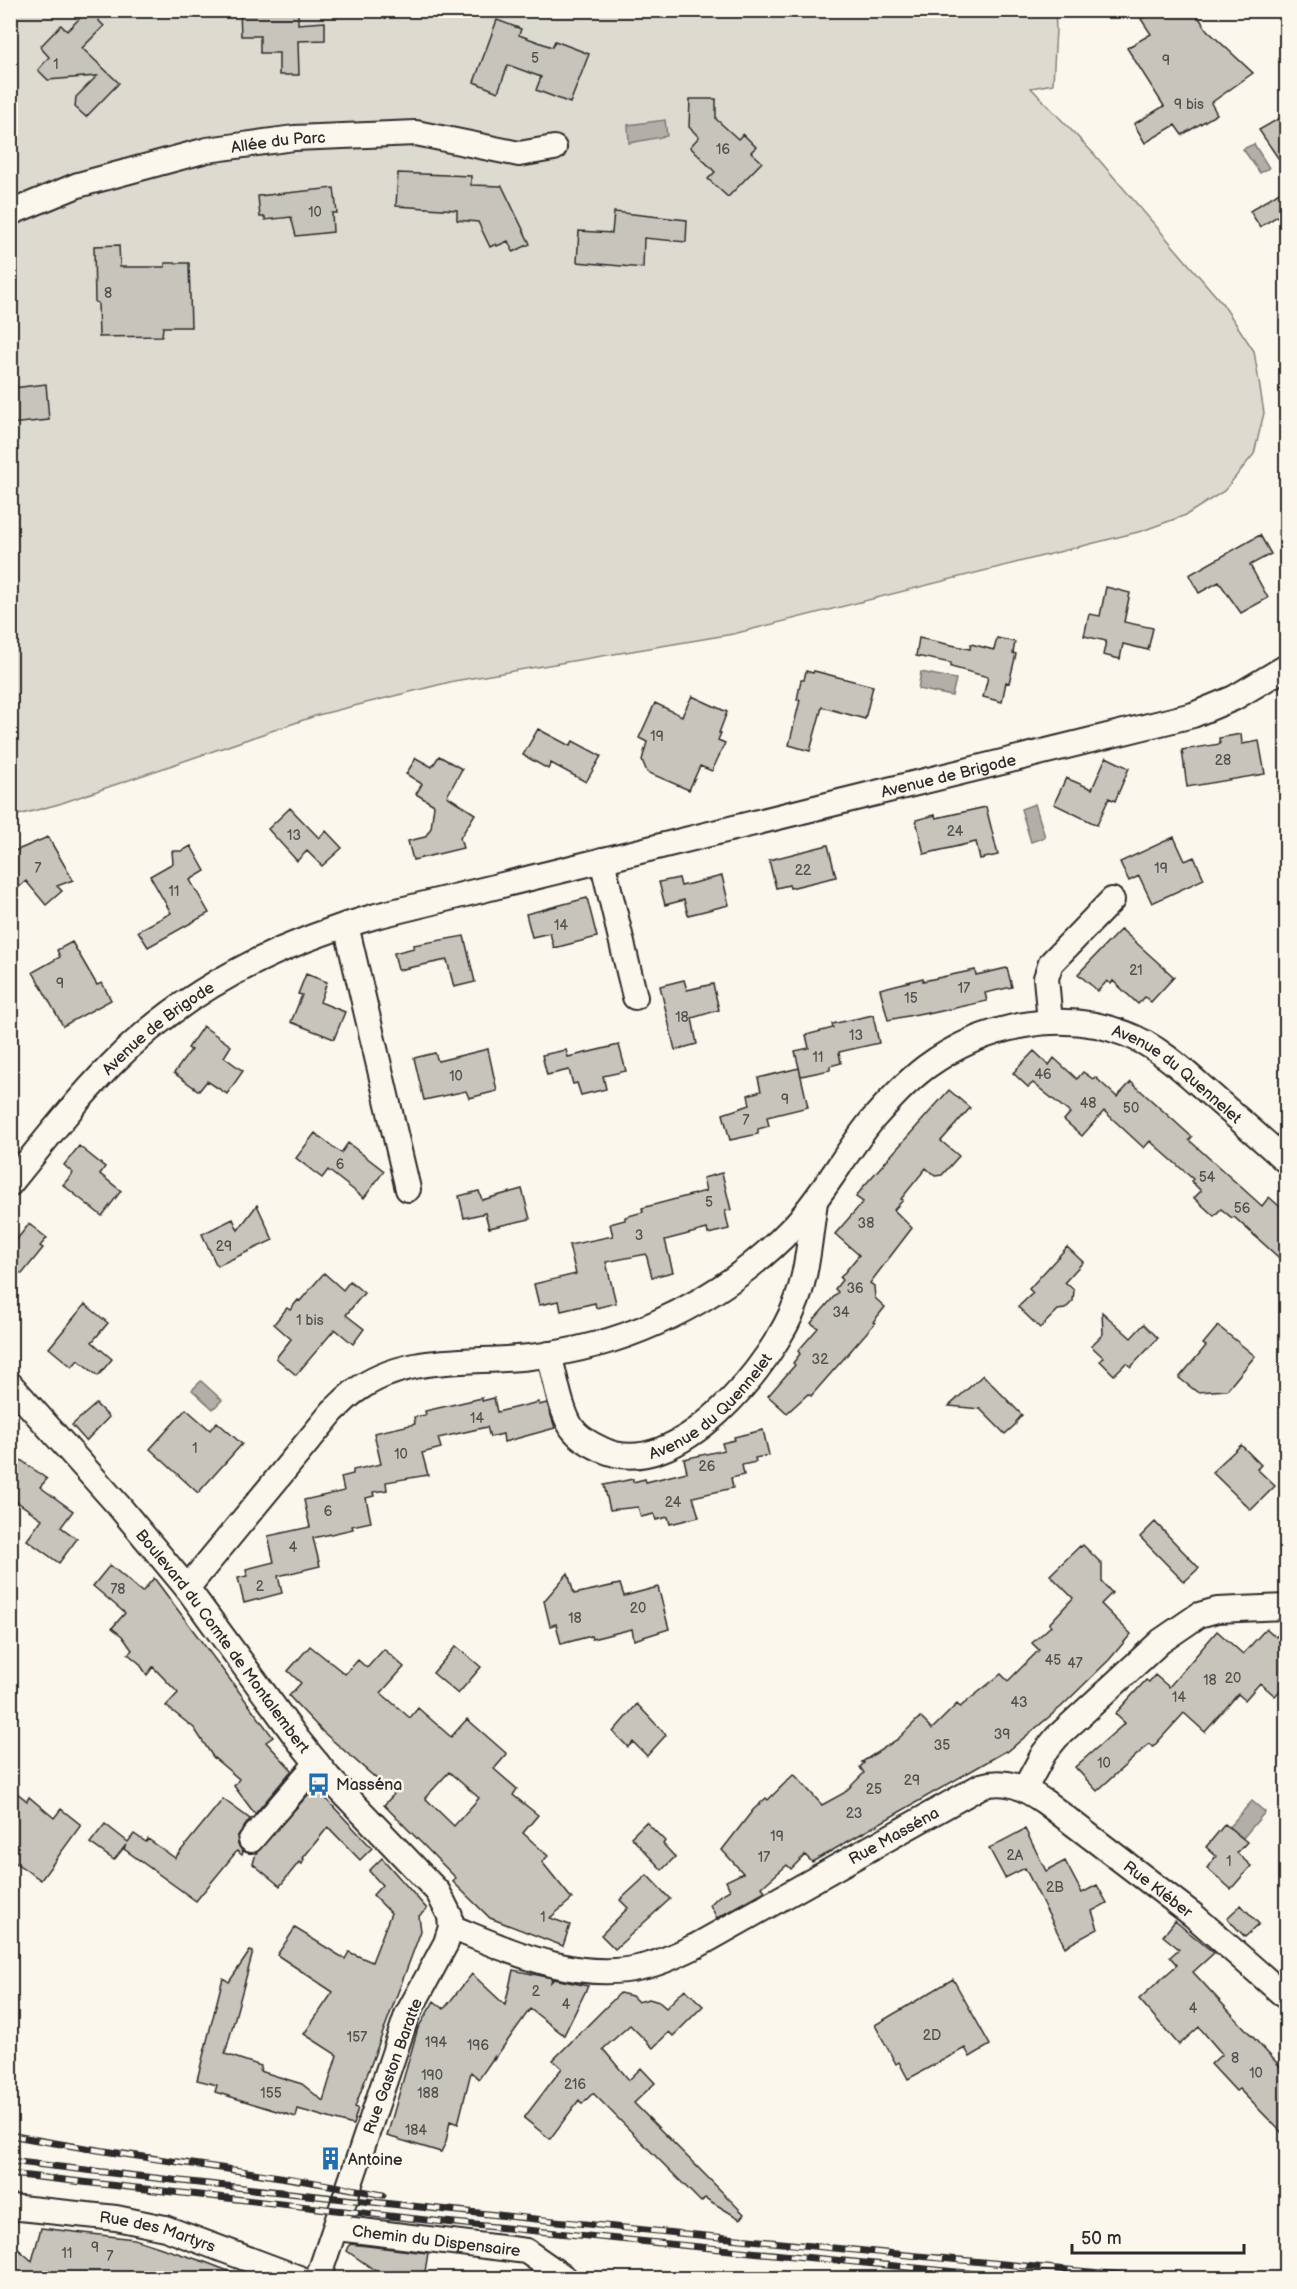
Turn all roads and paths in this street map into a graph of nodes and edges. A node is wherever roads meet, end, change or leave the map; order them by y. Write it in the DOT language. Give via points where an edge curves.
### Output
graph roads {
  1 [pos="554,148"];
  2 [pos="10,213"];
  3 [pos="1287,668"];
  4 [pos="602,860"];
  5 [pos="1112,900"];
  6 [pos="346,925"];
  7 [pos="635,997"];
  8 [pos="1050,1022"];
  9 [pos="1287,1161"];
  10 [pos="10,1184"];
  11 [pos="408,1189"];
  12 [pos="815,1202"];
  13 [pos="549,1354"];
  14 [pos="10,1384"];
  15 [pos="188,1588"];
  16 [pos="1287,1607"];
  17 [pos="317,1763"];
  18 [pos="1024,1788"];
  19 [pos="251,1840"];
  20 [pos="451,1927"];
  21 [pos="1287,1997"];
  22 [pos="10,2207"];
  23 [pos="337,2228"];
  24 [pos="299,2278"];
  25 [pos="318,2278"];
  26 [pos="565,2278"];
  1 -- 2 [label="street, Allée du Parc" via="519,154 416,132 294,138 207,150 145,166 78,184"];
  3 -- 4 [label="street, Avenue de Brigode" via="1234,698 1193,715"];
  4 -- 6 [label="street, Avenue de Brigode"];
  4 -- 7 [label="street"];
  5 -- 8 [label="street" via="1051,963 1046,978"];
  6 -- 10 [label="street, Avenue de Brigode" via="262,957 204,990 153,1026 90,1087"];
  6 -- 11 [label="street"];
  8 -- 9 [label="street, Avenue du Quennelet" via="1100,1027 1150,1046"];
  8 -- 12 [label="street, Avenue du Quennelet" via="992,1033 926,1067 870,1123"];
  12 -- 13 [label="street, Avenue du Quennelet" via="768,1251 732,1281 690,1306 618,1339"];
  12 -- 13 [label="street, Avenue du Quennelet" via="802,1284 784,1328 729,1404 668,1447 647,1455 627,1456 610,1454 582,1438 566,1416"];
  13 -- 15 [label="street, Avenue du Quennelet" via="428,1362 398,1369 355,1391 333,1411"];
  14 -- 15 [label="street, Boulevard du Comte de Montalembert"];
  15 -- 17 [label="street, Boulevard du Comte de Montalembert"];
  16 -- 18 [label="street" via="1217,1610 1180,1626 1057,1737"];
  17 -- 19 [label="street"];
  17 -- 20 [label="street, Boulevard du Comte de Montalembert" via="438,1892"];
  18 -- 20 [label="street, Rue Masséna" via="1009,1783 981,1786 698,1945 640,1968 596,1971 564,1966"];
  18 -- 21 [label="street, Rue Kléber" via="1227,1942"];
  20 -- 23 [label="street, Rue Gaston Baratte" via="407,2015"];
  22 -- 24 [label="street, Rue des Martyrs" via="116,2218 165,2228"];
  23 -- 25 [label="street, Rue Gaston Baratte"];
  23 -- 26 [label="street, Chemin du Dispensaire" via="526,2251"];
}
